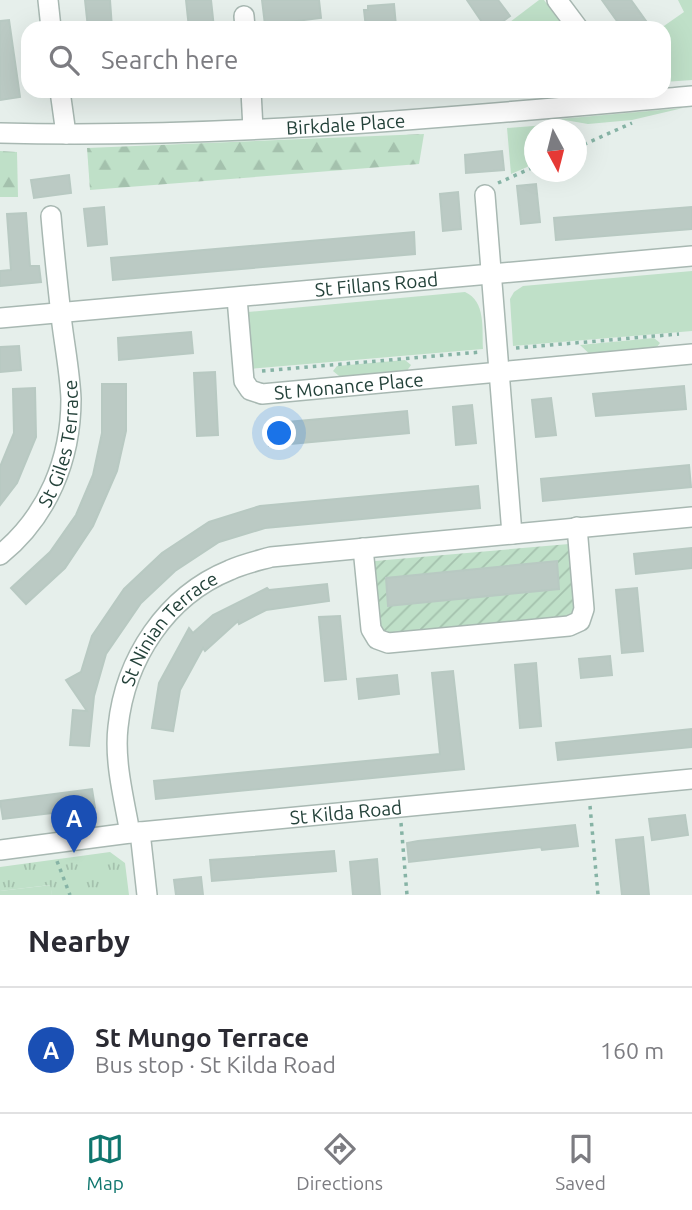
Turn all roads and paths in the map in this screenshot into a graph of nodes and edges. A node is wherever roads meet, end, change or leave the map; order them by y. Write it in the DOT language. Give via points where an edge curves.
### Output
graph roads {
  1 [pos="48,0"];
  2 [pos="557,0"];
  3 [pos="50,21"];
  4 [pos="573,21"];
  5 [pos="671,96"];
  6 [pos="692,96"];
  7 [pos="61,98"];
  8 [pos="251,98"];
  9 [pos="596,98"];
  10 [pos="632,123"];
  11 [pos="253,129"];
  12 [pos="0,133"];
  13 [pos="66,134"];
  14 [pos="587,143"];
  15 [pos="524,172"];
  16 [pos="485,195"];
  17 [pos="51,216"];
  18 [pos="692,256"];
  19 [pos="493,274"];
  20 [pos="237,298"];
  21 [pos="61,313"];
  22 [pos="0,318"];
  23 [pos="692,333"];
  24 [pos="499,350"];
  25 [pos="692,354"];
  26 [pos="244,372"];
  27 [pos="500,372"];
  28 [pos="692,517"];
  29 [pos="577,527"];
  30 [pos="512,534"];
  31 [pos="363,548"];
  32 [pos="0,555"];
  33 [pos="692,779"];
  34 [pos="588,789"];
  35 [pos="399,807"];
  36 [pos="135,832"];
  37 [pos="50,843"];
  38 [pos="0,850"];
  39 [pos="70,895"];
  40 [pos="147,895"];
  41 [pos="407,895"];
  42 [pos="598,895"];
  1 -- 3 [label="street"];
  2 -- 4 [label="street"];
  5 -- 6 [label="street, Birkdale Place"];
  7 -- 13 [label="street"];
  8 -- 11 [label="street"];
  9 -- 11 [label="street, Birkdale Place"];
  10 -- 14 [label="path"];
  11 -- 13 [label="street, Birkdale Place"];
  12 -- 13 [label="street, Birkdale Place"];
  15 -- 16 [label="path"];
  16 -- 19 [label="street"];
  17 -- 21 [label="street"];
  18 -- 19 [label="street, St Fillans Road"];
  19 -- 20 [label="street, St Fillans Road"];
  19 -- 24 [label="street"];
  20 -- 21 [label="street, St Fillans Road"];
  20 -- 26 [label="street"];
  21 -- 22 [label="street, St Fillans Road"];
  21 -- 32 [label="street, St Giles Terrace" via="71,396 62,466 48,499 28,528"];
  23 -- 24 [label="path"];
  24 -- 26 [label="path"];
  24 -- 27 [label="street"];
  25 -- 27 [label="street, St Monance Place"];
  26 -- 27 [label="street, St Monance Place" via="250,390 262,394"];
  27 -- 30 [label="street"];
  28 -- 29 [label="street, St Ninian Terrace"];
  29 -- 30 [label="street, St Ninian Terrace"];
  29 -- 31 [label="street" via="584,609 580,621 569,626 388,643 377,639 371,629"];
  30 -- 31 [label="street, St Ninian Terrace"];
  31 -- 36 [label="street, St Ninian Terrace" via="271,557 229,570 165,614 143,646 125,688 117,729 120,767"];
  33 -- 34 [label="street, St Kilda Road"];
  34 -- 35 [label="street, St Kilda Road"];
  34 -- 42 [label="path"];
  35 -- 36 [label="street, St Kilda Road"];
  35 -- 41 [label="path"];
  36 -- 37 [label="street, St Kilda Road"];
  36 -- 40 [label="street, St Ninian Terrace"];
  37 -- 38 [label="street, St Kilda Road"];
  37 -- 39 [label="path"];
}
